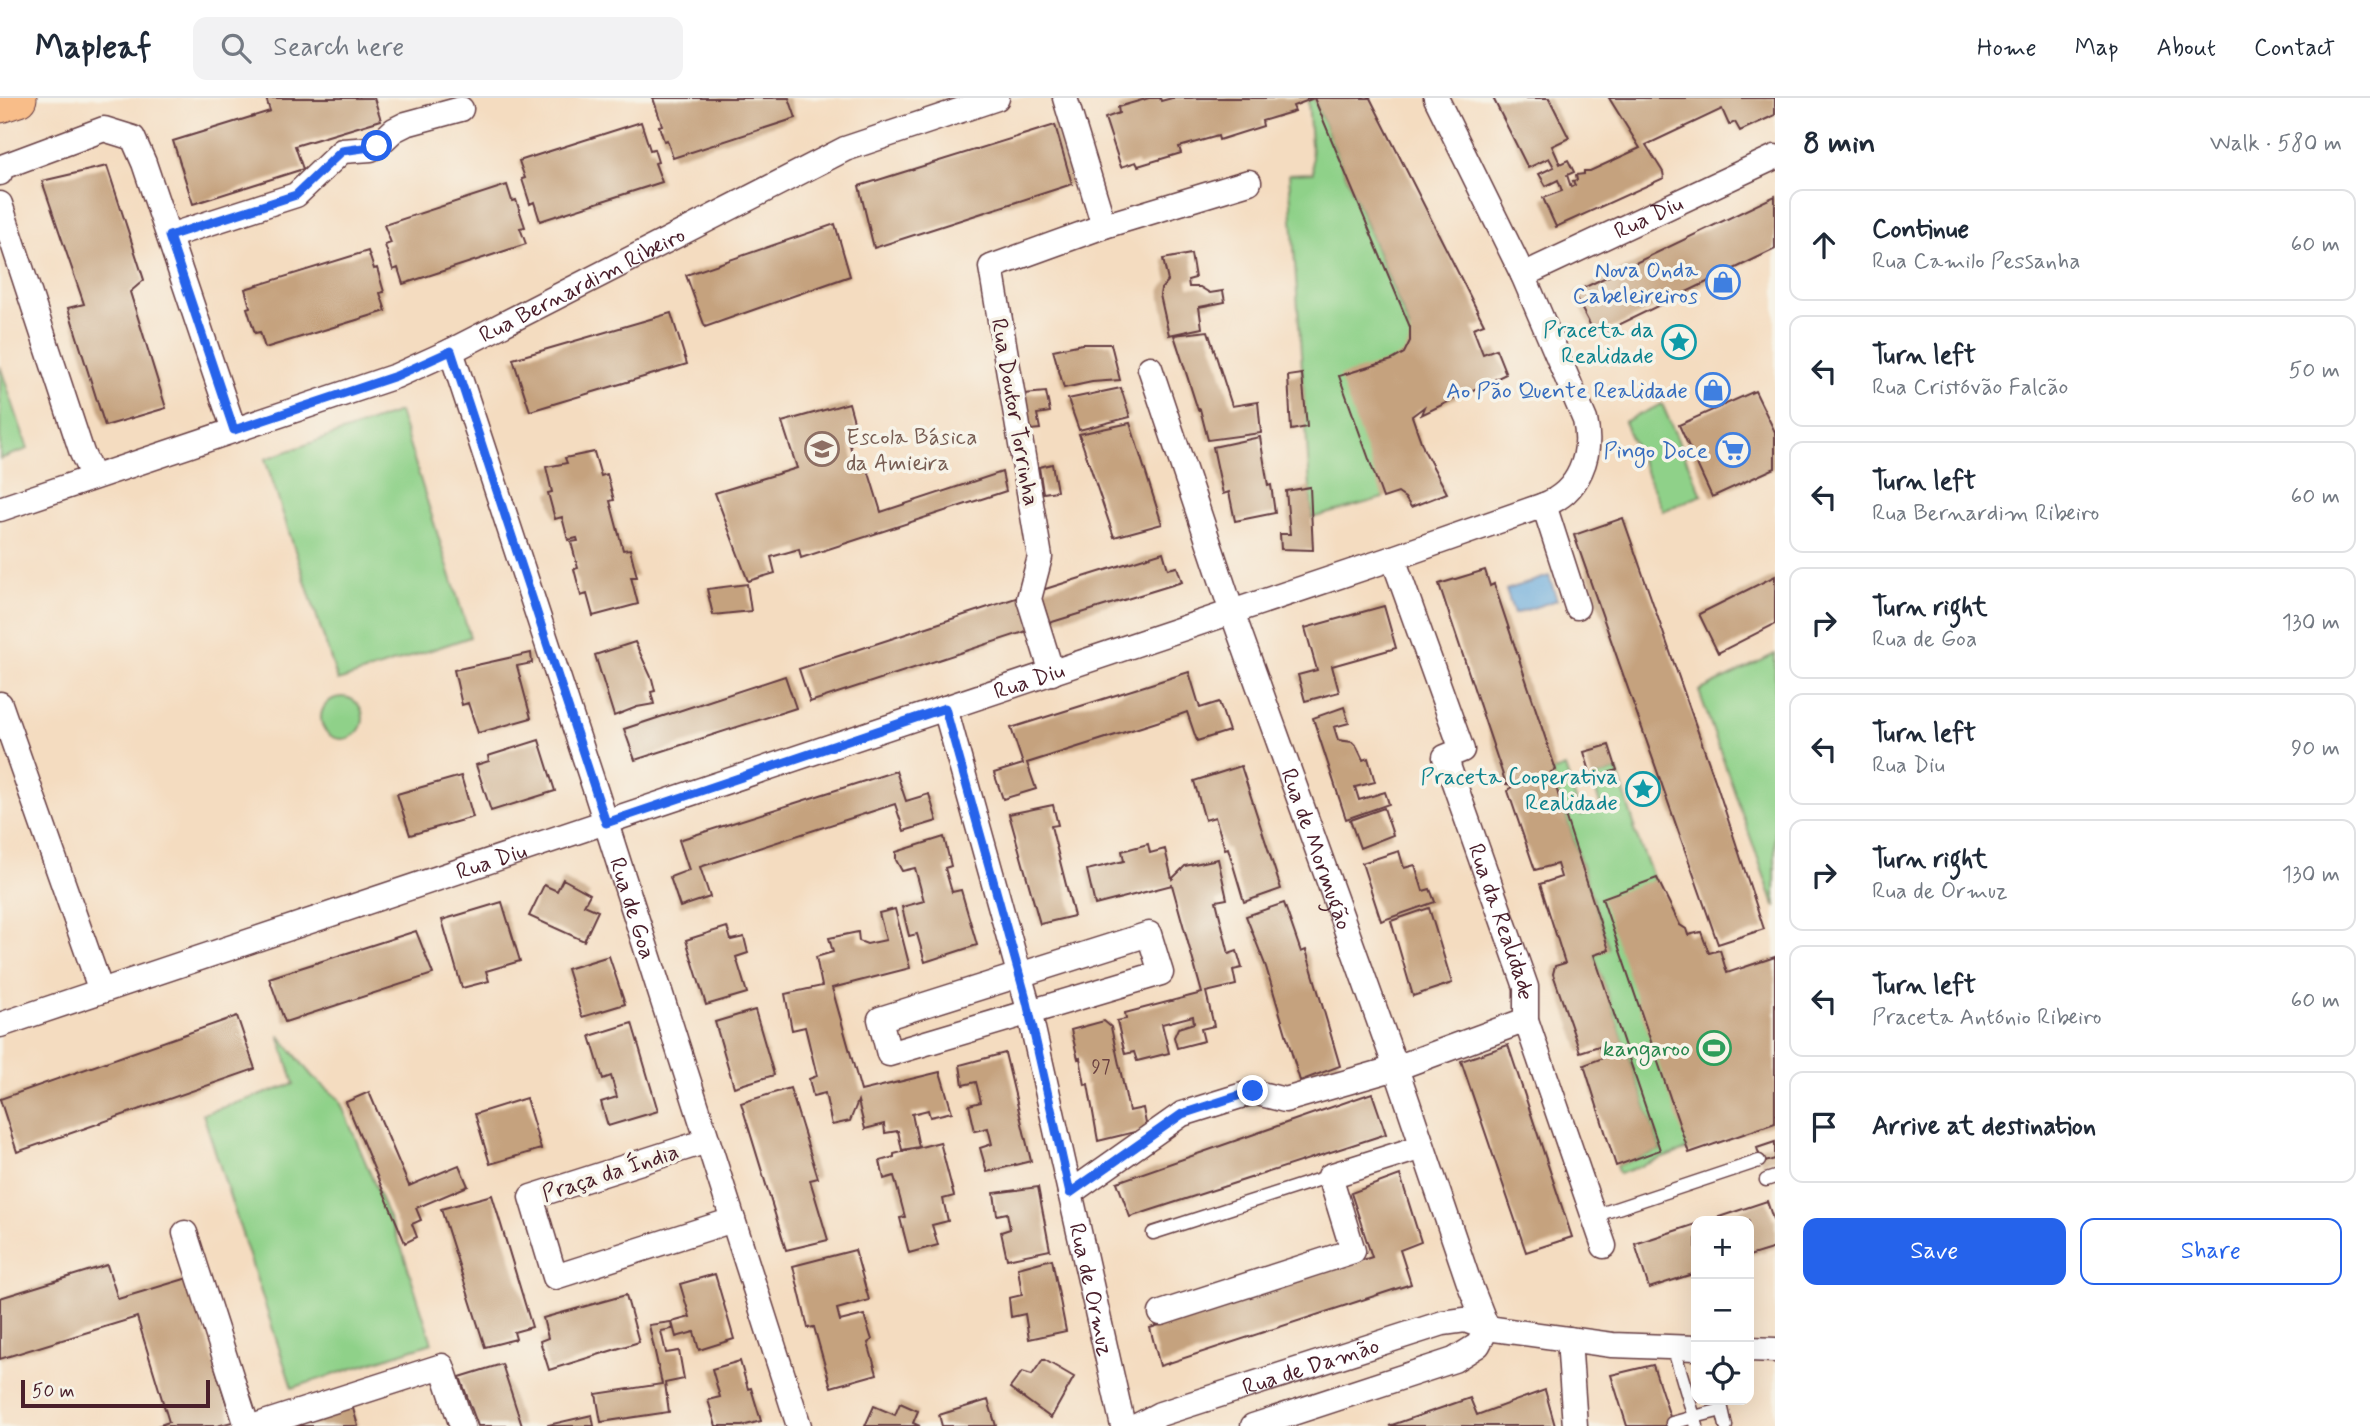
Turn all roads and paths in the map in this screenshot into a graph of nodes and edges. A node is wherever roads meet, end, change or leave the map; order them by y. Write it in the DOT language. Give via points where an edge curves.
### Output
graph roads {
  1 [pos="18,98"];
  2 [pos="997,98"];
  3 [pos="1065,98"];
  4 [pos="1436,98"];
  5 [pos="966,103"];
  6 [pos="0,104"];
  7 [pos="461,109"];
  8 [pos="1775,157"];
  9 [pos="0,173"];
  10 [pos="1248,182"];
  11 [pos="0,204"];
  12 [pos="1104,226"];
  13 [pos="169,236"];
  14 [pos="1523,275"];
  15 [pos="451,351"];
  16 [pos="1150,368"];
  17 [pos="234,430"];
  18 [pos="93,477"];
  19 [pos="1544,505"];
  20 [pos="0,509"];
  21 [pos="1393,558"];
  22 [pos="1577,607"];
  23 [pos="1232,612"];
  24 [pos="1052,673"];
  25 [pos="0,704"];
  26 [pos="945,708"];
  27 [pos="606,823"];
  28 [pos="1019,975"];
  29 [pos="101,991"];
  30 [pos="1029,1013"];
  31 [pos="1526,1020"];
  32 [pos="0,1025"];
  33 [pos="1396,1068"];
  34 [pos="707,1141"];
  35 [pos="1423,1147"];
  36 [pos="1759,1161"];
  37 [pos="1330,1176"];
  38 [pos="1070,1193"];
  39 [pos="1594,1216"];
  40 [pos="733,1220"];
  41 [pos="185,1233"];
  42 [pos="1153,1234"];
  43 [pos="1604,1247"];
  44 [pos="1161,1313"];
  45 [pos="1487,1328"];
  46 [pos="1569,1339"];
  47 [pos="1685,1347"];
  48 [pos="1754,1349"];
  49 [pos="1775,1350"];
  50 [pos="1721,1405"];
  51 [pos="1696,1421"];
  52 [pos="1672,1423"];
  53 [pos="247,1426"];
  54 [pos="255,1426"];
  55 [pos="462,1426"];
  56 [pos="799,1426"];
  57 [pos="1123,1426"];
  58 [pos="1137,1426"];
  59 [pos="1253,1426"];
  60 [pos="1575,1426"];
  61 [pos="1726,1426"];
  1 -- 6 [label="main road"];
  2 -- 5 [label="street, Rua Bernardim Ribeiro"];
  3 -- 12 [label="street"];
  4 -- 14 [label="street"];
  5 -- 15 [label="street, Rua Bernardim Ribeiro" via="845,149"];
  7 -- 13 [label="street" via="406,124 371,149 342,151 296,195"];
  8 -- 14 [label="street, Rua Diu"];
  9 -- 13 [label="street" via="2,167 104,129 133,138"];
  10 -- 12 [label="street, Rua Doutor Torrinha"];
  11 -- 18 [label="street"];
  12 -- 24 [label="street, Rua Doutor Torrinha" via="991,267 1040,557 1029,599"];
  13 -- 17 [label="street"];
  14 -- 19 [label="street, Rua Diu" via="1587,430 1587,452 1579,474 1564,495"];
  15 -- 17 [label="street, Rua Bernardim Ribeiro" via="396,376"];
  15 -- 27 [label="street, Rua de Goa"];
  16 -- 23 [label="street, Rua de Mormugão"];
  17 -- 18 [label="street, Rua Bernardim Ribeiro"];
  18 -- 20 [label="street, Rua Bernardim Ribeiro"];
  19 -- 21 [label="street, Rua Diu"];
  19 -- 22 [label="street"];
  21 -- 23 [label="street, Rua Diu"];
  21 -- 31 [label="street, Rua da Realidade" via="1462,750 1446,757 1526,986"];
  23 -- 24 [label="street, Rua Diu"];
  23 -- 33 [label="street, Rua de Mormugão"];
  24 -- 26 [label="street, Rua Diu"];
  25 -- 29 [label="street"];
  26 -- 27 [label="street, Rua Diu"];
  26 -- 28 [label="street, Rua de Ormuz"];
  27 -- 29 [label="street, Rua Diu"];
  27 -- 34 [label="street, Rua de Goa"];
  28 -- 30 [label="street, Rua de Ormuz"];
  28 -- 30 [label="street" via="1149,934 1161,973"];
  28 -- 30 [label="street" via="880,1019 889,1054"];
  29 -- 32 [label="street, Rua Diu"];
  30 -- 38 [label="street, Rua de Ormuz"];
  31 -- 33 [label="street, Rua da Realidade"];
  31 -- 39 [label="street, Rua da Realidade"];
  33 -- 35 [label="street, Rua de Mormugão"];
  33 -- 38 [label="street, Rua da Realidade" via="1285,1100 1253,1091 1182,1114"];
  34 -- 40 [label="street, Rua de Goa"];
  34 -- 40 [label="street, Praça da Índia" via="531,1197 555,1277"];
  35 -- 37 [label="street"];
  35 -- 45 [label="street, Rua de Mormugão"];
  36 -- 39 [label="lane"];
  37 -- 42 [label="lane"];
  37 -- 44 [label="street" via="1353,1251"];
  38 -- 57 [label="street, Rua de Ormuz"];
  39 -- 43 [label="street, Rua da Realidade"];
  40 -- 56 [label="street, Rua de Goa"];
  41 -- 53 [label="street"];
  45 -- 46 [label="street, Rua de Damão"];
  45 -- 58 [label="street, Rua de Damão" via="1465,1320 1443,1323 1160,1414"];
  45 -- 59 [label="street, Rua de Damão" via="1478,1346 1454,1360"];
  46 -- 47 [label="street, Rua de Damão"];
  46 -- 60 [label="street"];
  47 -- 51 [label="lane"];
  48 -- 49 [label="street"];
  50 -- 51 [label="lane"];
  50 -- 61 [label="lane"];
  51 -- 52 [label="lane"];
  54 -- 55 [label="street" via="442,1366"];
}
